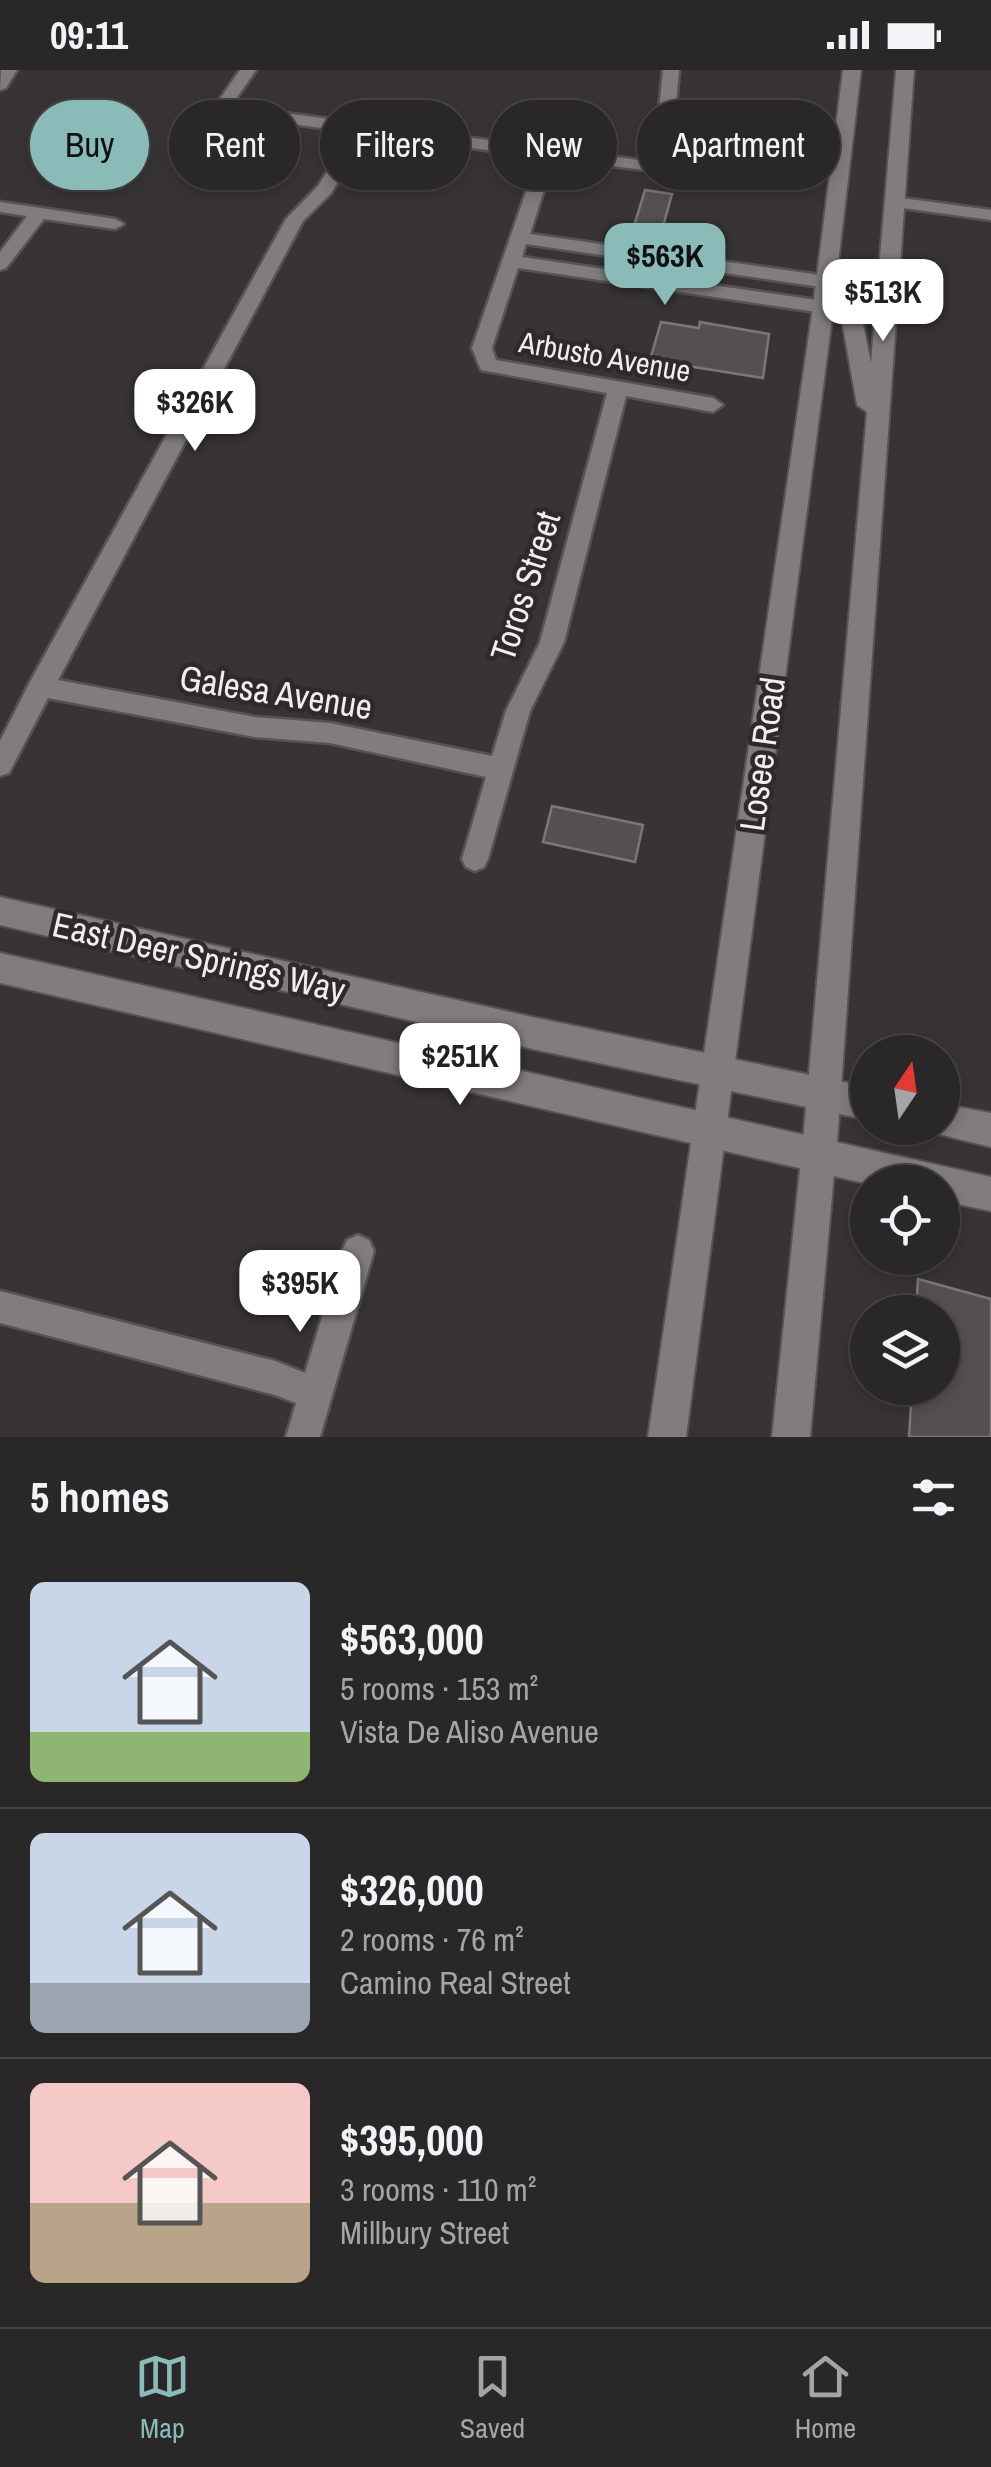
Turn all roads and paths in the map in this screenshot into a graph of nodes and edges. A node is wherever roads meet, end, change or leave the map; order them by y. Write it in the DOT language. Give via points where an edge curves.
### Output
graph roads {
  1 [pos="10,70"];
  2 [pos="248,70"];
  3 [pos="671,70"];
  4 [pos="852,70"];
  5 [pos="905,70"];
  6 [pos="0,85"];
  7 [pos="228,100"];
  8 [pos="668,100"];
  9 [pos="324,190"];
  10 [pos="536,190"];
  11 [pos="894,202"];
  12 [pos="0,207"];
  13 [pos="39,213"];
  14 [pos="991,215"];
  15 [pos="114,224"];
  16 [pos="521,238"];
  17 [pos="514,262"];
  18 [pos="0,264"];
  19 [pos="825,295"];
  20 [pos="618,389"];
  21 [pos="713,405"];
  22 [pos="875,440"];
  23 [pos="40,687"];
  24 [pos="0,765"];
  25 [pos="501,768"];
  26 [pos="475,859"];
  27 [pos="0,912"];
  28 [pos="0,968"];
  29 [pos="718,1072"];
  30 [pos="823,1094"];
  31 [pos="850,1100"];
  32 [pos="960,1124"];
  33 [pos="991,1130"];
  34 [pos="708,1132"];
  35 [pos="818,1158"];
  36 [pos="852,1165"];
  37 [pos="960,1188"];
  38 [pos="991,1194"];
  39 [pos="358,1251"];
  40 [pos="0,1307"];
  41 [pos="315,1393"];
  42 [pos="303,1437"];
  43 [pos="667,1437"];
  44 [pos="791,1437"];
  1 -- 6 [label="street"];
  2 -- 7 [label="street"];
  3 -- 8 [label="street"];
  4 -- 19 [label="main road, Losee Road"];
  5 -- 11 [label="main road"];
  9 -- 23 [label="street" via="295,219"];
  10 -- 16 [label="street"];
  11 -- 14 [label="street"];
  11 -- 22 [label="main road"];
  12 -- 13 [label="street"];
  13 -- 15 [label="street"];
  13 -- 18 [label="street"];
  16 -- 17 [label="street"];
  16 -- 19 [label="street"];
  17 -- 19 [label="street"];
  17 -- 20 [label="street, Arbusto Avenue" via="482,348 488,365"];
  19 -- 22 [label="main road" via="850,308"];
  19 -- 29 [label="main road, Losee Road"];
  20 -- 21 [label="street, Arbusto Avenue"];
  20 -- 25 [label="street, Toros Street" via="552,642 518,711"];
  22 -- 30 [label="main road"];
  23 -- 24 [label="street"];
  23 -- 25 [label="street, Galesa Avenue"];
  25 -- 26 [label="street, Toros Street"];
  27 -- 29 [label="main road, East Deer Springs Way"];
  28 -- 34 [label="main road, East Deer Springs Way"];
  29 -- 30 [label="main road, East Deer Springs Way"];
  29 -- 34 [label="main road, Losee Road"];
  30 -- 31 [label="main road, East Deer Springs Way"];
  30 -- 35 [label="main road"];
  32 -- 33 [label="main road"];
  34 -- 35 [label="main road, East Deer Springs Way"];
  34 -- 43 [label="main road, Losee Road"];
  35 -- 36 [label="main road, East Deer Springs Way"];
  35 -- 44 [label="main road"];
  37 -- 38 [label="main road"];
  39 -- 41 [label="street"];
  40 -- 41 [label="street"];
  41 -- 42 [label="street"];
}
